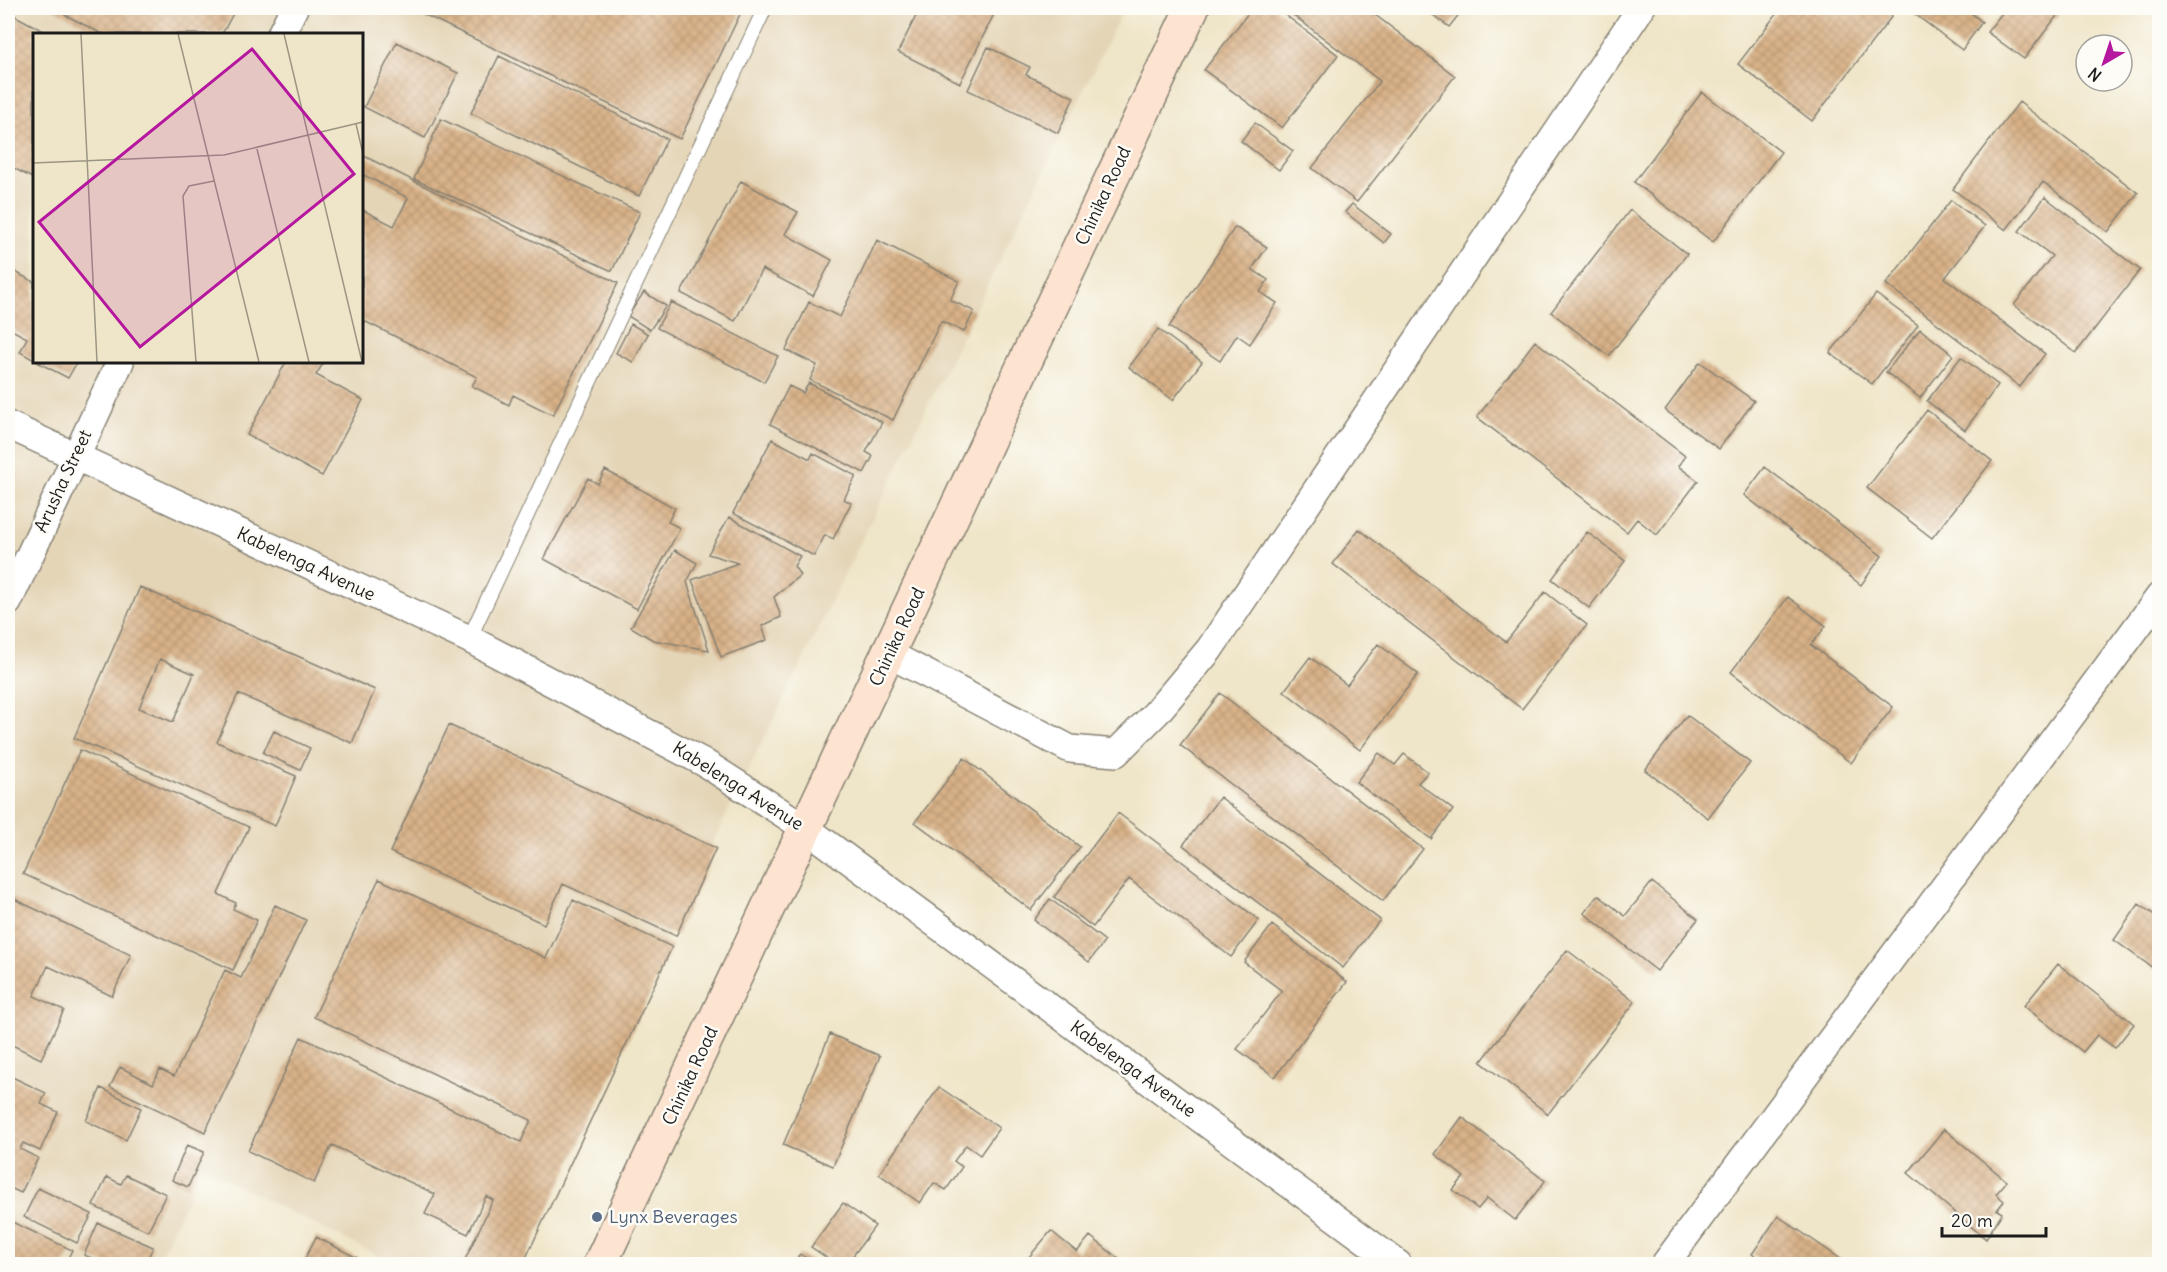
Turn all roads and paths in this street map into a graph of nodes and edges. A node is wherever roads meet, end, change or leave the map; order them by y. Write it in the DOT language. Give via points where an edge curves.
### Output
graph roads {
  1 [pos="294,8"];
  2 [pos="765,8"];
  3 [pos="1192,8"];
  4 [pos="1641,8"];
  5 [pos="282,33"];
  6 [pos="120,363"];
  7 [pos="8,425"];
  8 [pos="74,456"];
  9 [pos="2160,596"];
  10 [pos="8,602"];
  11 [pos="469,639"];
  12 [pos="889,654"];
  13 [pos="807,829"];
  14 [pos="600,1264"];
  15 [pos="1398,1264"];
  16 [pos="1665,1264"];
  1 -- 5 [label="street"];
  2 -- 11 [label="lane"];
  3 -- 12 [label="main road, Chinika Road"];
  4 -- 12 [label="street" via="1209,650 1116,753 1070,749"];
  6 -- 8 [label="street, Arusha Street"];
  7 -- 8 [label="street, Kabelenga Avenue"];
  8 -- 10 [label="street, Arusha Street"];
  8 -- 11 [label="street, Kabelenga Avenue"];
  9 -- 16 [label="street"];
  11 -- 13 [label="street, Kabelenga Avenue" via="703,762"];
  12 -- 13 [label="main road, Chinika Road"];
  13 -- 14 [label="main road, Chinika Road"];
  13 -- 15 [label="street, Kabelenga Avenue"];
}
